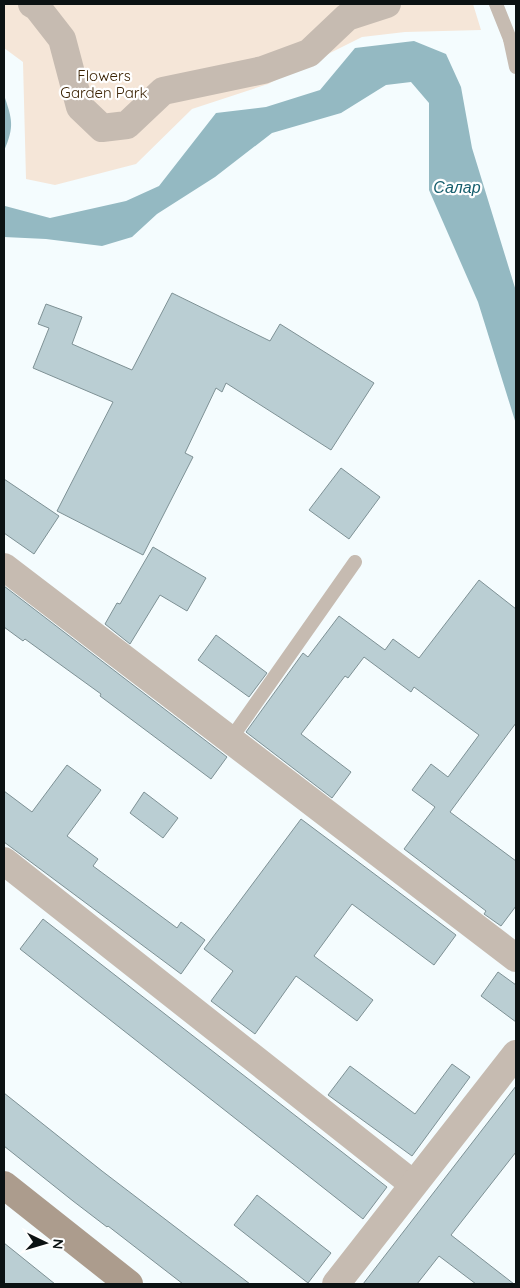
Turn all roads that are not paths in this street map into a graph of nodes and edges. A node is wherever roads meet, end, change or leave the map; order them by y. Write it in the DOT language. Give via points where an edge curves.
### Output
graph roads {
  1 [pos="32,4"];
  2 [pos="387,4"];
  3 [pos="492,4"];
  4 [pos="513,41"];
  5 [pos="516,67"];
  6 [pos="355,562"];
  7 [pos="4,567"];
  8 [pos="230,740"];
  9 [pos="4,861"];
  10 [pos="516,958"];
  11 [pos="516,1054"];
  12 [pos="413,1184"];
  13 [pos="4,1185"];
  14 [pos="129,1284"];
  15 [pos="336,1284"];
  1 -- 2 [label="street" via="62,39 80,107 102,128 126,125 163,91 263,70 309,53 347,17"];
  3 -- 4 [label="lane"];
  4 -- 5 [label="lane"];
  6 -- 8 [label="lane"];
  7 -- 8 [label="street"];
  8 -- 10 [label="street"];
  9 -- 12 [label="street"];
  11 -- 12 [label="street"];
  12 -- 15 [label="street"];
  13 -- 14 [label="street"];
}
